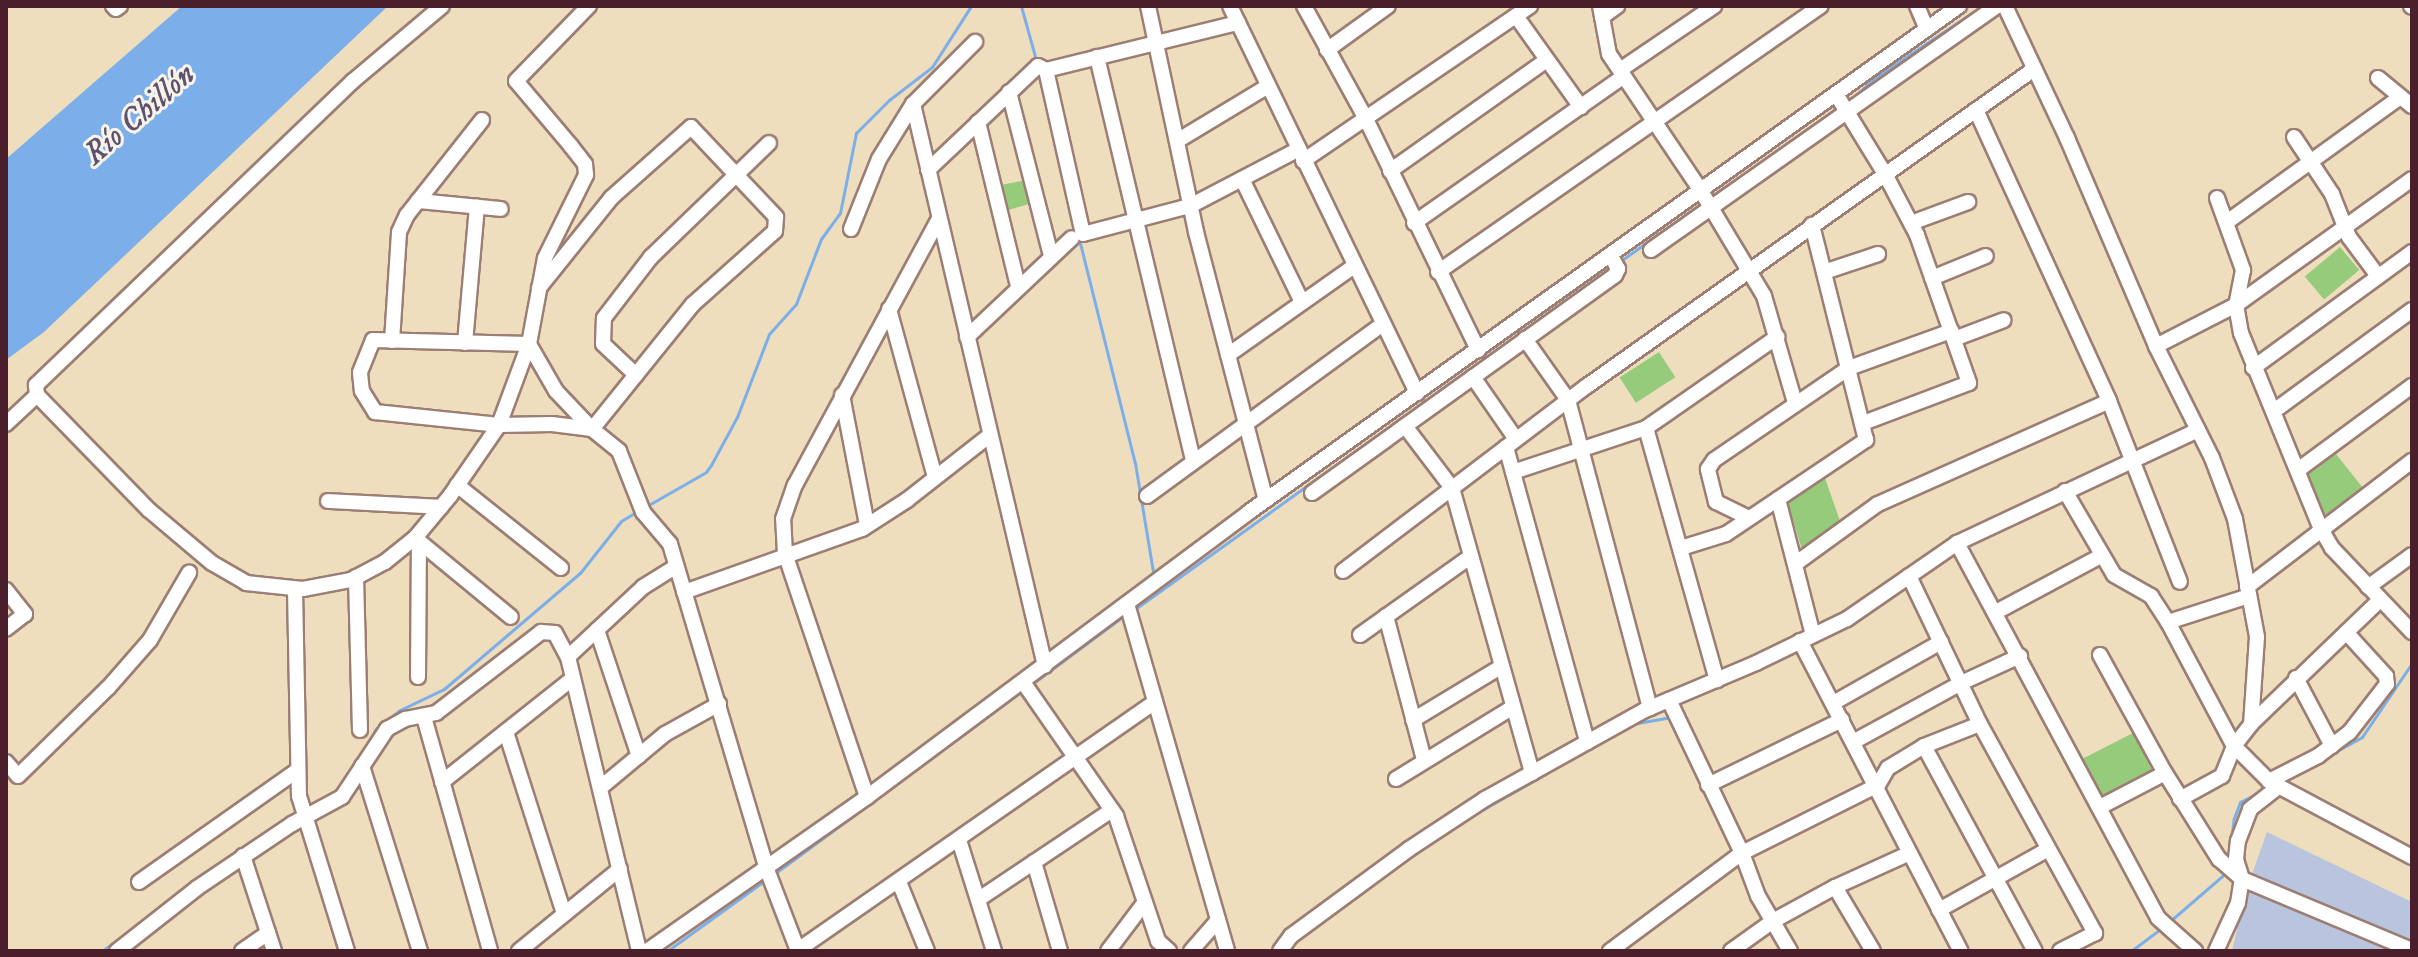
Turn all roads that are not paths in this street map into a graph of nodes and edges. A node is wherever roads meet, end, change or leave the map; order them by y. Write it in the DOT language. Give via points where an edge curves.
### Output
graph roads {
  1 [pos="442,6"];
  2 [pos="589,6"];
  3 [pos="1148,6"];
  4 [pos="1230,6"];
  5 [pos="1304,6"];
  6 [pos="1388,6"];
  7 [pos="1530,6"];
  8 [pos="1617,6"];
  9 [pos="1714,6"];
  10 [pos="1821,6"];
  11 [pos="1917,6"];
  12 [pos="1959,6"];
  13 [pos="1997,6"];
  14 [pos="2005,6"];
  15 [pos="1601,12"];
  16 [pos="1516,16"];
  17 [pos="1238,23"];
  18 [pos="1927,29"];
  19 [pos="975,42"];
  20 [pos="1156,42"];
  21 [pos="1327,50"];
  22 [pos="1097,57"];
  23 [pos="1547,60"];
  24 [pos="2034,69"];
  25 [pos="1046,70"];
  26 [pos="1622,73"];
  27 [pos="2378,78"];
  28 [pos="1268,86"];
  29 [pos="1009,92"];
  30 [pos="1836,94"];
  31 [pos="2408,101"];
  32 [pos="913,104"];
  33 [pos="1581,107"];
  34 [pos="1976,110"];
  35 [pos="1847,111"];
  36 [pos="1366,119"];
  37 [pos="482,120"];
  38 [pos="1654,121"];
  39 [pos="978,122"];
  40 [pos="2294,137"];
  41 [pos="1177,141"];
  42 [pos="769,143"];
  43 [pos="1301,155"];
  44 [pos="2312,163"];
  45 [pos="928,170"];
  46 [pos="1390,171"];
  47 [pos="1885,174"];
  48 [pos="736,177"];
  49 [pos="1242,179"];
  50 [pos="2412,179"];
  51 [pos="1701,191"];
  52 [pos="2217,198"];
  53 [pos="418,201"];
  54 [pos="1968,202"];
  55 [pos="1190,206"];
  56 [pos="477,207"];
  57 [pos="1710,207"];
  58 [pos="501,209"];
  59 [pos="939,219"];
  60 [pos="1136,220"];
  61 [pos="2227,222"];
  62 [pos="1414,223"];
  63 [pos="1911,223"];
  64 [pos="1812,225"];
  65 [pos="2348,226"];
  66 [pos="851,229"];
  67 [pos="1072,238"];
  68 [pos="1651,250"];
  69 [pos="2412,252"];
  70 [pos="1878,254"];
  71 [pos="1051,256"];
  72 [pos="1611,256"];
  73 [pos="1986,256"];
  74 [pos="1354,266"];
  75 [pos="1749,270"];
  76 [pos="1438,272"];
  77 [pos="1824,272"];
  78 [pos="2378,276"];
  79 [pos="1932,278"];
  80 [pos="1018,286"];
  81 [pos="539,288"];
  82 [pos="1302,302"];
  83 [pos="2236,305"];
  84 [pos="889,309"];
  85 [pos="2412,310"];
  86 [pos="2004,320"];
  87 [pos="1383,324"];
  88 [pos="1952,335"];
  89 [pos="967,337"];
  90 [pos="1777,337"];
  91 [pos="1525,339"];
  92 [pos="392,341"];
  93 [pos="465,343"];
  94 [pos="529,344"];
  95 [pos="2156,346"];
  96 [pos="1474,352"];
  97 [pos="1228,355"];
  98 [pos="1849,368"];
  99 [pos="2253,368"];
  100 [pos="1478,373"];
  101 [pos="636,375"];
  102 [pos="2412,386"];
  103 [pos="1417,393"];
  104 [pos="37,395"];
  105 [pos="842,395"];
  106 [pos="1568,400"];
  107 [pos="2109,401"];
  108 [pos="1795,403"];
  109 [pos="2274,411"];
  110 [pos="1247,422"];
  111 [pos="1863,423"];
  112 [pos="6,424"];
  113 [pos="499,425"];
  114 [pos="1405,426"];
  115 [pos="1646,428"];
  116 [pos="592,429"];
  117 [pos="2198,430"];
  118 [pos="990,435"];
  119 [pos="1511,443"];
  120 [pos="1582,449"];
  121 [pos="2132,459"];
  122 [pos="1193,461"];
  123 [pos="2412,461"];
  124 [pos="2298,470"];
  125 [pos="1513,472"];
  126 [pos="935,477"];
  127 [pos="457,485"];
  128 [pos="1452,488"];
  129 [pos="2065,491"];
  130 [pos="1312,493"];
  131 [pos="1147,496"];
  132 [pos="1778,499"];
  133 [pos="1266,500"];
  134 [pos="328,501"];
  135 [pos="441,507"];
  136 [pos="1749,518"];
  137 [pos="867,525"];
  138 [pos="2321,529"];
  139 [pos="417,540"];
  140 [pos="1957,543"];
  141 [pos="1681,548"];
  142 [pos="785,554"];
  143 [pos="2412,555"];
  144 [pos="1471,556"];
  145 [pos="2101,556"];
  146 [pos="1795,564"];
  147 [pos="676,566"];
  148 [pos="561,568"];
  149 [pos="1343,571"];
  150 [pos="189,573"];
  151 [pos="1909,576"];
  152 [pos="356,577"];
  153 [pos="2180,582"];
  154 [pos="2368,587"];
  155 [pos="295,589"];
  156 [pos="6,590"];
  157 [pos="684,592"];
  158 [pos="2248,592"];
  159 [pos="2380,600"];
  160 [pos="1127,604"];
  161 [pos="1996,612"];
  162 [pos="1386,616"];
  163 [pos="511,617"];
  164 [pos="2168,622"];
  165 [pos="6,629"];
  166 [pos="597,630"];
  167 [pos="2346,632"];
  168 [pos="2412,632"];
  169 [pos="1360,635"];
  170 [pos="1807,638"];
  171 [pos="1941,642"];
  172 [pos="2100,655"];
  173 [pos="2020,656"];
  174 [pos="568,657"];
  175 [pos="1045,666"];
  176 [pos="1502,666"];
  177 [pos="418,677"];
  178 [pos="573,678"];
  179 [pos="2296,678"];
  180 [pos="1717,680"];
  181 [pos="1023,682"];
  182 [pos="1961,683"];
  183 [pos="1669,700"];
  184 [pos="1155,702"];
  185 [pos="1835,702"];
  186 [pos="719,704"];
  187 [pos="1513,707"];
  188 [pos="1650,708"];
  189 [pos="424,717"];
  190 [pos="1413,720"];
  191 [pos="1842,720"];
  192 [pos="1980,724"];
  193 [pos="2251,724"];
  194 [pos="360,730"];
  195 [pos="506,732"];
  196 [pos="1587,742"];
  197 [pos="1853,742"];
  198 [pos="1924,746"];
  199 [pos="2234,746"];
  200 [pos="2332,746"];
  201 [pos="639,756"];
  202 [pos="1077,757"];
  203 [pos="1424,760"];
  204 [pos="6,762"];
  205 [pos="362,766"];
  206 [pos="298,770"];
  207 [pos="1532,773"];
  208 [pos="2165,773"];
  209 [pos="1396,779"];
  210 [pos="442,782"];
  211 [pos="2274,784"];
  212 [pos="1708,785"];
  213 [pos="1878,785"];
  214 [pos="600,788"];
  215 [pos="867,797"];
  216 [pos="2180,799"];
  217 [pos="2100,807"];
  218 [pos="1112,810"];
  219 [pos="305,818"];
  220 [pos="959,840"];
  221 [pos="2047,850"];
  222 [pos="1742,853"];
  223 [pos="1910,853"];
  224 [pos="243,856"];
  225 [pos="2412,857"];
  226 [pos="1034,862"];
  227 [pos="766,867"];
  228 [pos="620,869"];
  229 [pos="2242,879"];
  230 [pos="1994,880"];
  231 [pos="139,882"];
  232 [pos="899,882"];
  233 [pos="1835,887"];
  234 [pos="979,899"];
  235 [pos="1145,902"];
  236 [pos="1939,910"];
  237 [pos="564,914"];
  238 [pos="1218,920"];
  239 [pos="1773,921"];
  240 [pos="268,933"];
  241 [pos="798,950"];
  242 [pos="2412,950"];
  243 [pos="117,951"];
  244 [pos="242,951"];
  245 [pos="274,951"];
  246 [pos="347,951"];
  247 [pos="420,951"];
  248 [pos="490,951"];
  249 [pos="519,951"];
  250 [pos="639,951"];
  251 [pos="647,951"];
  252 [pos="927,951"];
  253 [pos="994,951"];
  254 [pos="1060,951"];
  255 [pos="1108,951"];
  256 [pos="1169,951"];
  257 [pos="1191,951"];
  258 [pos="1227,951"];
  259 [pos="1280,951"];
  260 [pos="1610,951"];
  261 [pos="1731,951"];
  262 [pos="1790,951"];
  263 [pos="1873,951"];
  264 [pos="1961,951"];
  265 [pos="2035,951"];
  266 [pos="2060,951"];
  267 [pos="2193,951"];
  268 [pos="2216,951"];
  1 -- 104 [label="street" via="353,81 36,385"];
  2 -- 81 [label="street" via="516,81 585,164 586,175 545,258"];
  3 -- 20 [label="street"];
  4 -- 17 [label="street"];
  5 -- 21 [label="street"];
  6 -- 21 [label="street"];
  7 -- 16 [label="street"];
  8 -- 15 [label="street"];
  9 -- 26 [label="street"];
  10 -- 38 [label="street"];
  11 -- 18 [label="street"];
  12 -- 18 [label="street"];
  13 -- 35 [label="street"];
  14 -- 24 [label="street"];
  15 -- 26 [label="street" via="1609,54"];
  16 -- 23 [label="street"];
  16 -- 36 [label="street"];
  17 -- 20 [label="street"];
  17 -- 28 [label="street"];
  18 -- 30 [label="street"];
  19 -- 32 [label="street"];
  20 -- 22 [label="street"];
  20 -- 41 [label="street"];
  21 -- 36 [label="street"];
  22 -- 25 [label="street"];
  22 -- 60 [label="street"];
  23 -- 33 [label="street"];
  23 -- 46 [label="street"];
  24 -- 34 [label="street"];
  24 -- 95 [label="street"];
  25 -- 29 [label="street" via="1038,66"];
  25 -- 60 [label="street" via="1083,234"];
  26 -- 33 [label="street"];
  26 -- 38 [label="street"];
  27 -- 31 [label="street"];
  28 -- 41 [label="street"];
  28 -- 43 [label="street"];
  29 -- 39 [label="street"];
  29 -- 71 [label="street"];
  30 -- 35 [label="street"];
  30 -- 51 [label="street"];
  31 -- 44 [label="street"];
  32 -- 45 [label="street"];
  32 -- 66 [label="street" via="879,159"];
  33 -- 62 [label="street"];
  34 -- 47 [label="street"];
  34 -- 107 [label="street"];
  35 -- 47 [label="street"];
  35 -- 57 [label="street"];
  36 -- 43 [label="street"];
  36 -- 46 [label="street"];
  37 -- 53 [label="street"];
  38 -- 51 [label="street"];
  38 -- 76 [label="street"];
  39 -- 45 [label="street"];
  39 -- 80 [label="street"];
  40 -- 44 [label="street"];
  41 -- 55 [label="street"];
  42 -- 48 [label="street"];
  43 -- 49 [label="street"];
  43 -- 74 [label="street"];
  44 -- 61 [label="street"];
  44 -- 65 [label="street"];
  45 -- 59 [label="street"];
  46 -- 62 [label="street"];
  47 -- 63 [label="street"];
  47 -- 64 [label="street"];
  48 -- 81 [label="street" via="691,127 611,198"];
  48 -- 101 [label="street" via="651,257 604,318 603,344"];
  48 -- 101 [label="street" via="772,212 775,231 693,304"];
  49 -- 55 [label="street"];
  49 -- 82 [label="street"];
  50 -- 65 [label="street"];
  51 -- 57 [label="street"];
  51 -- 72 [label="street"];
  52 -- 61 [label="street"];
  53 -- 56 [label="street"];
  53 -- 92 [label="street" via="399,232"];
  54 -- 63 [label="street"];
  55 -- 60 [label="street"];
  55 -- 97 [label="street"];
  56 -- 58 [label="street"];
  56 -- 93 [label="street"];
  57 -- 68 [label="street"];
  57 -- 75 [label="street"];
  59 -- 84 [label="street"];
  59 -- 89 [label="street"];
  60 -- 122 [label="street"];
  61 -- 83 [label="street" via="2243,270"];
  62 -- 76 [label="street"];
  63 -- 79 [label="street"];
  64 -- 75 [label="street"];
  64 -- 77 [label="street"];
  65 -- 78 [label="street" via="2349,237"];
  65 -- 83 [label="street"];
  67 -- 71 [label="street"];
  69 -- 78 [label="street"];
  70 -- 77 [label="street"];
  71 -- 80 [label="street"];
  72 -- 91 [label="street" via="1618,269 1615,275"];
  72 -- 96 [label="street"];
  73 -- 79 [label="street"];
  74 -- 82 [label="street"];
  74 -- 87 [label="street"];
  75 -- 90 [label="street"];
  75 -- 106 [label="street"];
  76 -- 96 [label="street"];
  77 -- 98 [label="street"];
  78 -- 99 [label="street"];
  79 -- 88 [label="street"];
  80 -- 89 [label="street"];
  81 -- 94 [label="street"];
  82 -- 97 [label="street"];
  83 -- 95 [label="street"];
  83 -- 99 [label="street"];
  84 -- 105 [label="street"];
  84 -- 126 [label="street"];
  85 -- 109 [label="street"];
  86 -- 88 [label="street"];
  87 -- 103 [label="street"];
  87 -- 110 [label="street"];
  88 -- 98 [label="street"];
  88 -- 111 [label="street" via="1969,383"];
  89 -- 118 [label="street"];
  90 -- 108 [label="street"];
  90 -- 115 [label="street"];
  91 -- 100 [label="street"];
  91 -- 106 [label="street"];
  92 -- 93 [label="street"];
  92 -- 113 [label="street" via="373,340 364,356 362,391 375,412"];
  93 -- 94 [label="street"];
  94 -- 113 [label="street"];
  94 -- 116 [label="street" via="556,391"];
  95 -- 117 [label="street"];
  96 -- 100 [label="street"];
  96 -- 103 [label="street"];
  97 -- 110 [label="street"];
  98 -- 108 [label="street"];
  98 -- 111 [label="street"];
  99 -- 109 [label="street"];
  100 -- 114 [label="street"];
  100 -- 119 [label="street"];
  101 -- 116 [label="street"];
  102 -- 124 [label="street"];
  103 -- 133 [label="street"];
  104 -- 112 [label="street"];
  104 -- 155 [label="street" via="149,510 212,563 246,583"];
  105 -- 137 [label="street"];
  105 -- 142 [label="street" via="786,506"];
  106 -- 119 [label="street"];
  106 -- 120 [label="street"];
  107 -- 121 [label="street"];
  107 -- 146 [label="street" via="1878,504"];
  108 -- 136 [label="street" via="1708,469 1716,502"];
  109 -- 124 [label="street"];
  110 -- 122 [label="street"];
  110 -- 133 [label="street"];
  111 -- 132 [label="street" via="1866,440"];
  113 -- 116 [label="street"];
  113 -- 127 [label="street"];
  114 -- 128 [label="street"];
  114 -- 130 [label="street"];
  115 -- 120 [label="street"];
  115 -- 141 [label="street"];
  116 -- 147 [label="street" via="619,451 641,508 670,544"];
  117 -- 121 [label="street"];
  117 -- 158 [label="street" via="2235,519"];
  118 -- 126 [label="street"];
  118 -- 175 [label="street"];
  119 -- 125 [label="street"];
  119 -- 128 [label="street"];
  120 -- 125 [label="street"];
  120 -- 188 [label="street"];
  121 -- 129 [label="street"];
  121 -- 153 [label="street"];
  122 -- 131 [label="street"];
  123 -- 138 [label="street"];
  124 -- 138 [label="street"];
  125 -- 196 [label="street"];
  126 -- 137 [label="street"];
  127 -- 135 [label="street"];
  127 -- 148 [label="street"];
  128 -- 144 [label="street"];
  128 -- 149 [label="street"];
  129 -- 140 [label="street"];
  129 -- 145 [label="street"];
  132 -- 136 [label="street"];
  132 -- 146 [label="street"];
  133 -- 160 [label="street"];
  134 -- 135 [label="street"];
  135 -- 139 [label="street"];
  136 -- 141 [label="street" via="1726,534"];
  137 -- 142 [label="street"];
  138 -- 154 [label="street"];
  138 -- 158 [label="street"];
  139 -- 152 [label="street"];
  139 -- 163 [label="street"];
  139 -- 177 [label="street"];
  140 -- 151 [label="street"];
  140 -- 161 [label="street"];
  141 -- 180 [label="street"];
  142 -- 157 [label="street"];
  142 -- 215 [label="street"];
  143 -- 154 [label="street"];
  144 -- 162 [label="street"];
  144 -- 176 [label="street"];
  145 -- 161 [label="street"];
  145 -- 164 [label="street" via="2114,575 2151,596"];
  146 -- 170 [label="street"];
  147 -- 157 [label="street"];
  147 -- 166 [label="street" via="643,587"];
  150 -- 204 [label="street" via="150,640 108,688 18,776"];
  151 -- 170 [label="street" via="1847,619"];
  151 -- 171 [label="street"];
  152 -- 155 [label="street"];
  152 -- 194 [label="street"];
  154 -- 159 [label="street"];
  155 -- 206 [label="street"];
  156 -- 165 [label="street" via="25,614"];
  157 -- 186 [label="street"];
  158 -- 164 [label="street"];
  158 -- 193 [label="street" via="2257,637"];
  159 -- 167 [label="street"];
  159 -- 168 [label="street"];
  160 -- 175 [label="street"];
  160 -- 184 [label="street"];
  161 -- 173 [label="street"];
  162 -- 169 [label="street"];
  162 -- 190 [label="street"];
  164 -- 199 [label="street"];
  166 -- 174 [label="street"];
  166 -- 201 [label="street"];
  167 -- 179 [label="street"];
  167 -- 200 [label="street" via="2388,682 2365,717"];
  170 -- 180 [label="street"];
  170 -- 185 [label="street"];
  171 -- 182 [label="street"];
  171 -- 185 [label="street"];
  172 -- 208 [label="street"];
  173 -- 182 [label="street"];
  173 -- 217 [label="street"];
  174 -- 178 [label="street"];
  174 -- 189 [label="street" via="555,633 541,632 453,701"];
  175 -- 181 [label="street"];
  176 -- 187 [label="street"];
  176 -- 190 [label="street"];
  178 -- 195 [label="street"];
  178 -- 214 [label="street"];
  179 -- 193 [label="street"];
  179 -- 200 [label="street"];
  180 -- 183 [label="street"];
  181 -- 202 [label="street"];
  181 -- 215 [label="street"];
  182 -- 192 [label="street"];
  182 -- 197 [label="street"];
  183 -- 188 [label="street"];
  183 -- 212 [label="street"];
  184 -- 202 [label="street"];
  184 -- 238 [label="street"];
  185 -- 191 [label="street"];
  186 -- 201 [label="street" via="665,734"];
  186 -- 227 [label="street"];
  187 -- 203 [label="street"];
  187 -- 207 [label="street"];
  188 -- 196 [label="street"];
  189 -- 205 [label="street" via="387,729"];
  189 -- 210 [label="street"];
  190 -- 203 [label="street"];
  191 -- 197 [label="street"];
  191 -- 212 [label="street"];
  192 -- 198 [label="street"];
  192 -- 221 [label="street"];
  193 -- 199 [label="street"];
  195 -- 210 [label="street"];
  195 -- 237 [label="street"];
  196 -- 207 [label="street"];
  197 -- 213 [label="street"];
  198 -- 213 [label="street" via="1888,768"];
  198 -- 230 [label="street"];
  199 -- 211 [label="street"];
  199 -- 216 [label="street" via="2222,776"];
  200 -- 211 [label="street"];
  201 -- 214 [label="street"];
  202 -- 218 [label="street"];
  202 -- 220 [label="street"];
  203 -- 209 [label="street"];
  205 -- 219 [label="street" via="342,797"];
  205 -- 247 [label="street"];
  206 -- 219 [label="street"];
  206 -- 231 [label="street"];
  207 -- 259 [label="street" via="1409,849 1291,936"];
  208 -- 216 [label="street"];
  208 -- 217 [label="street"];
  210 -- 248 [label="street"];
  211 -- 225 [label="street"];
  211 -- 229 [label="street" via="2250,809 2238,841"];
  212 -- 222 [label="street"];
  213 -- 222 [label="street"];
  213 -- 223 [label="street"];
  214 -- 228 [label="street"];
  215 -- 227 [label="street"];
  216 -- 229 [label="street" via="2211,850"];
  217 -- 267 [label="street" via="2158,918"];
  218 -- 226 [label="street"];
  218 -- 235 [label="street"];
  219 -- 224 [label="street"];
  219 -- 246 [label="street"];
  220 -- 232 [label="street"];
  220 -- 234 [label="street"];
  221 -- 230 [label="street"];
  221 -- 266 [label="street" via="2095,933"];
  222 -- 239 [label="street"];
  222 -- 260 [label="street"];
  223 -- 233 [label="street"];
  223 -- 236 [label="street"];
  224 -- 240 [label="street"];
  224 -- 243 [label="street"];
  226 -- 234 [label="street"];
  226 -- 254 [label="street"];
  227 -- 241 [label="street"];
  227 -- 251 [label="street"];
  228 -- 237 [label="street"];
  228 -- 250 [label="street"];
  229 -- 242 [label="street"];
  229 -- 268 [label="street" via="2238,903"];
  230 -- 236 [label="street"];
  230 -- 265 [label="street"];
  232 -- 241 [label="street"];
  232 -- 252 [label="street"];
  233 -- 239 [label="street"];
  233 -- 263 [label="street"];
  234 -- 253 [label="street"];
  235 -- 255 [label="street"];
  235 -- 256 [label="street" via="1158,941"];
  236 -- 264 [label="street"];
  237 -- 249 [label="street"];
  238 -- 257 [label="street"];
  238 -- 258 [label="street"];
  239 -- 261 [label="street"];
  239 -- 262 [label="street"];
  240 -- 244 [label="street"];
  240 -- 245 [label="street"];
}
